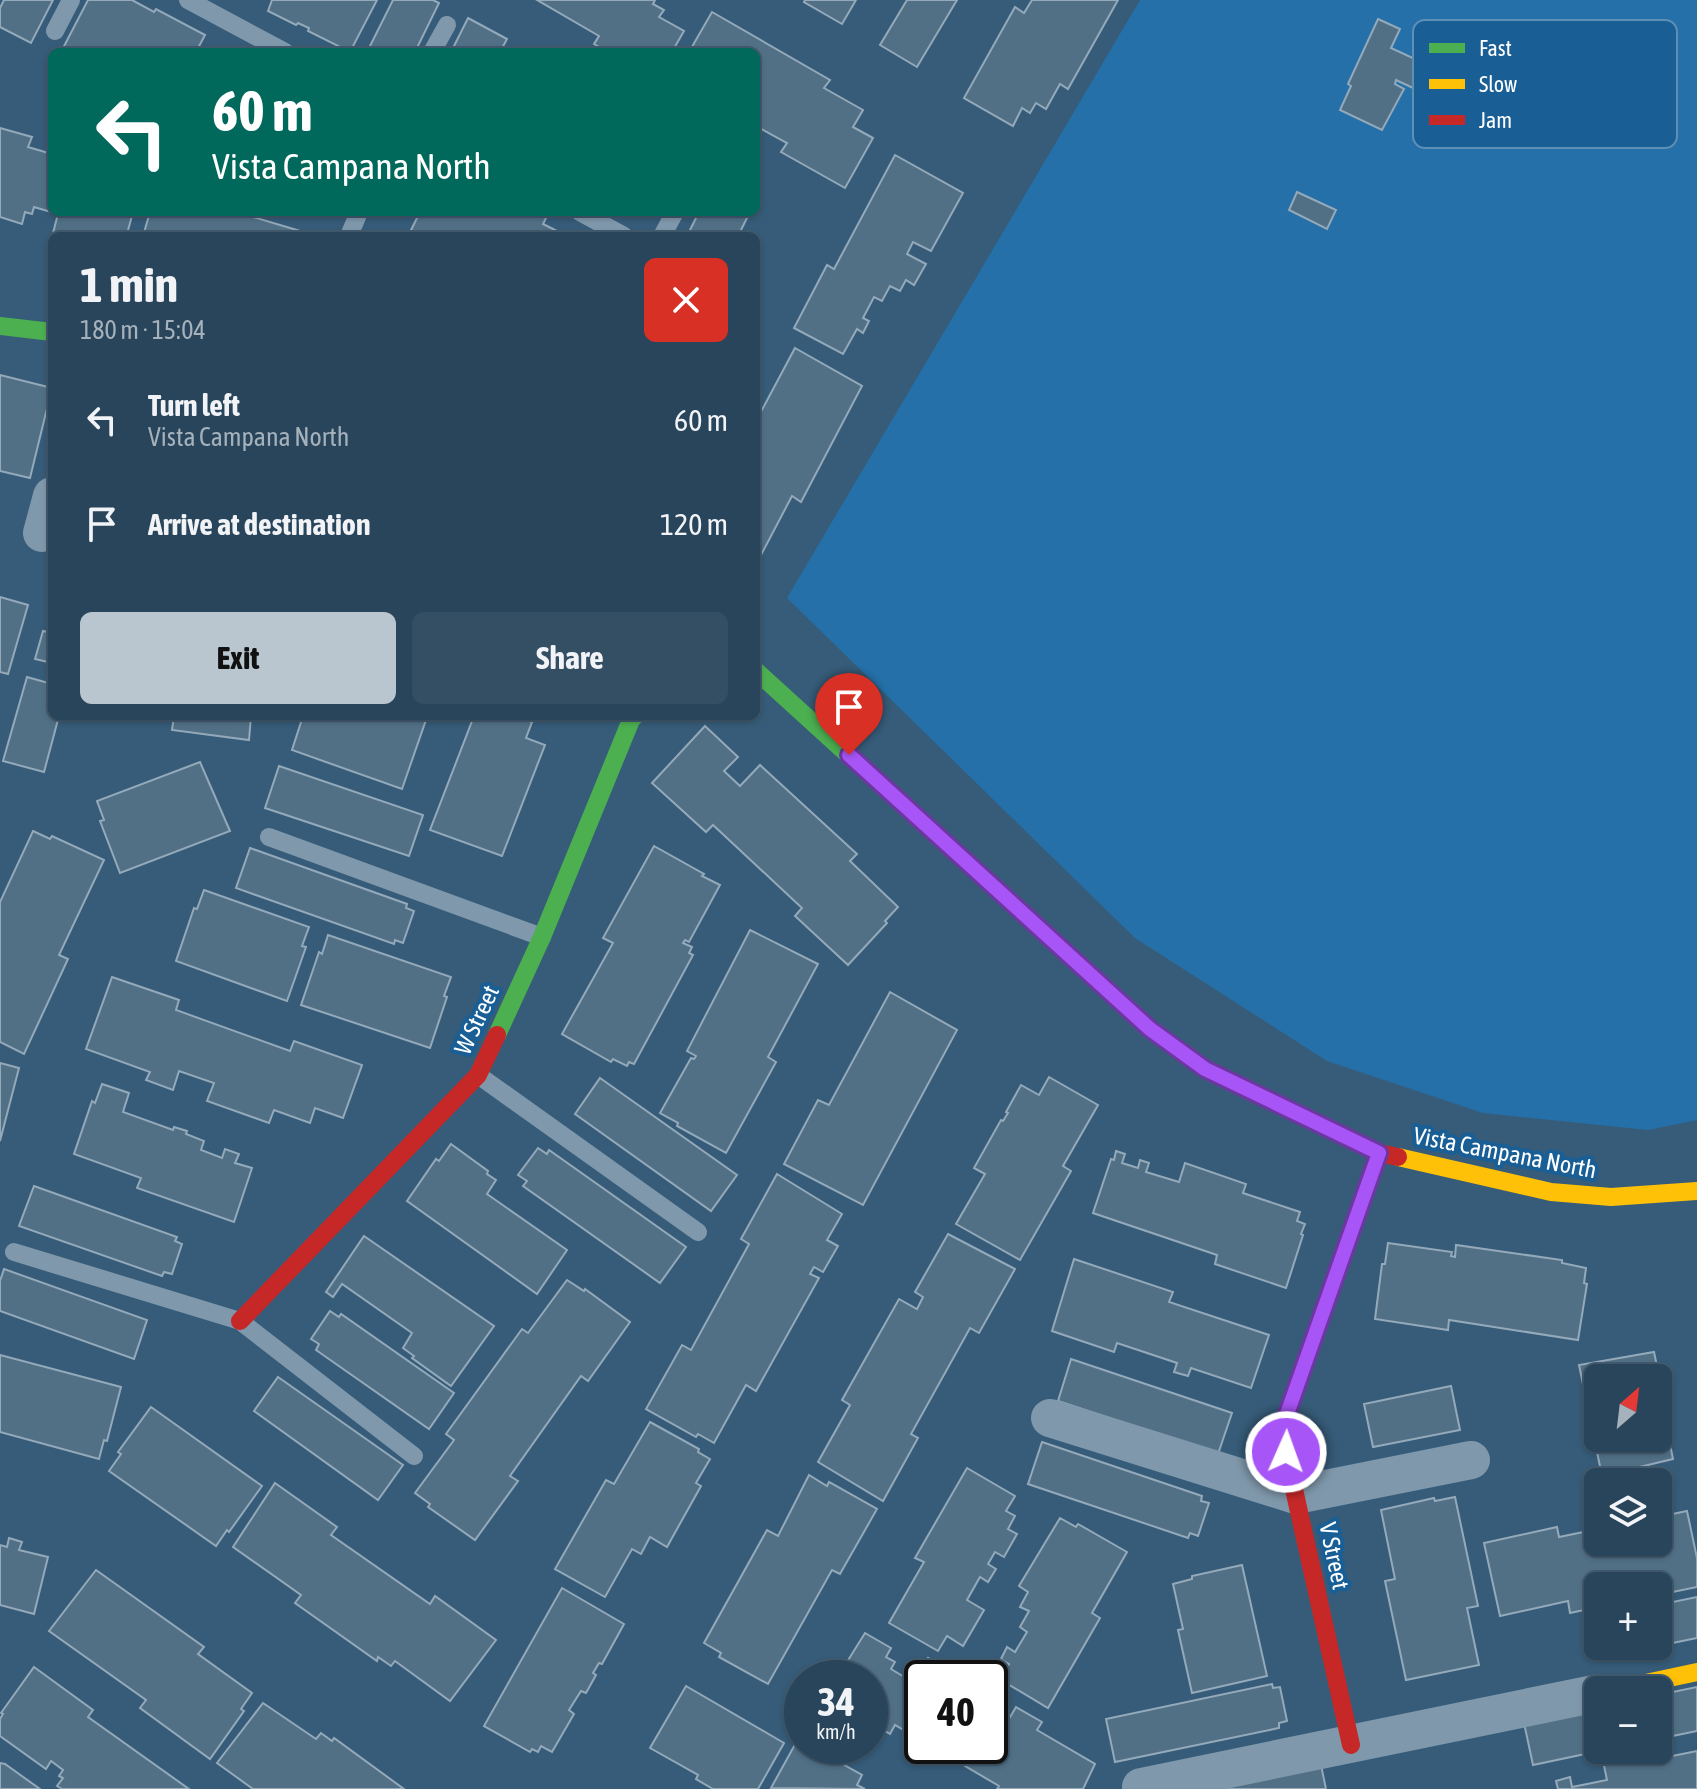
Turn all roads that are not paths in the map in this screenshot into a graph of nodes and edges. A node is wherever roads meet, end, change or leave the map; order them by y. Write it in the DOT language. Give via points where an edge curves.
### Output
graph roads {
  1 [pos="71,0"];
  2 [pos="188,0"];
  3 [pos="447,25"];
  4 [pos="55,31"];
  5 [pos="278,48"];
  6 [pos="434,48"];
  7 [pos="587,216"];
  8 [pos="617,232"];
  9 [pos="0,326"];
  10 [pos="48,332"];
  11 [pos="48,511"];
  12 [pos="42,533"];
  13 [pos="760,675"];
  14 [pos="631,720"];
  15 [pos="269,837"];
  16 [pos="542,937"];
  17 [pos="478,1075"];
  18 [pos="1379,1153"];
  19 [pos="1697,1191"];
  20 [pos="698,1232"];
  21 [pos="14,1252"];
  22 [pos="240,1321"];
  23 [pos="1050,1418"];
  24 [pos="414,1456"];
  25 [pos="1471,1460"];
  26 [pos="1296,1495"];
  27 [pos="1697,1672"];
  28 [pos="1672,1677"];
  29 [pos="1584,1696"];
  30 [pos="1351,1745"];
  31 [pos="1141,1787"];
  1 -- 4 [label="lane"];
  2 -- 5 [label="lane"];
  3 -- 6 [label="lane"];
  7 -- 8 [label="lane"];
  9 -- 10 [label="street"];
  11 -- 12 [label="street"];
  13 -- 18 [label="street, Vista Campana North" via="1150,1029 1205,1069"];
  14 -- 16 [label="street, W Street"];
  15 -- 16 [label="lane"];
  16 -- 17 [label="street, W Street"];
  17 -- 20 [label="lane"];
  17 -- 22 [label="street, W Street"];
  18 -- 19 [label="street, Vista Campana North" via="1551,1192 1611,1197"];
  18 -- 26 [label="street, V Street" via="1281,1431"];
  21 -- 22 [label="lane"];
  22 -- 24 [label="lane"];
  23 -- 26 [label="street"];
  25 -- 26 [label="street"];
  26 -- 30 [label="street, V Street"];
  27 -- 28 [label="street"];
  29 -- 30 [label="street"];
  30 -- 31 [label="street"];
}
